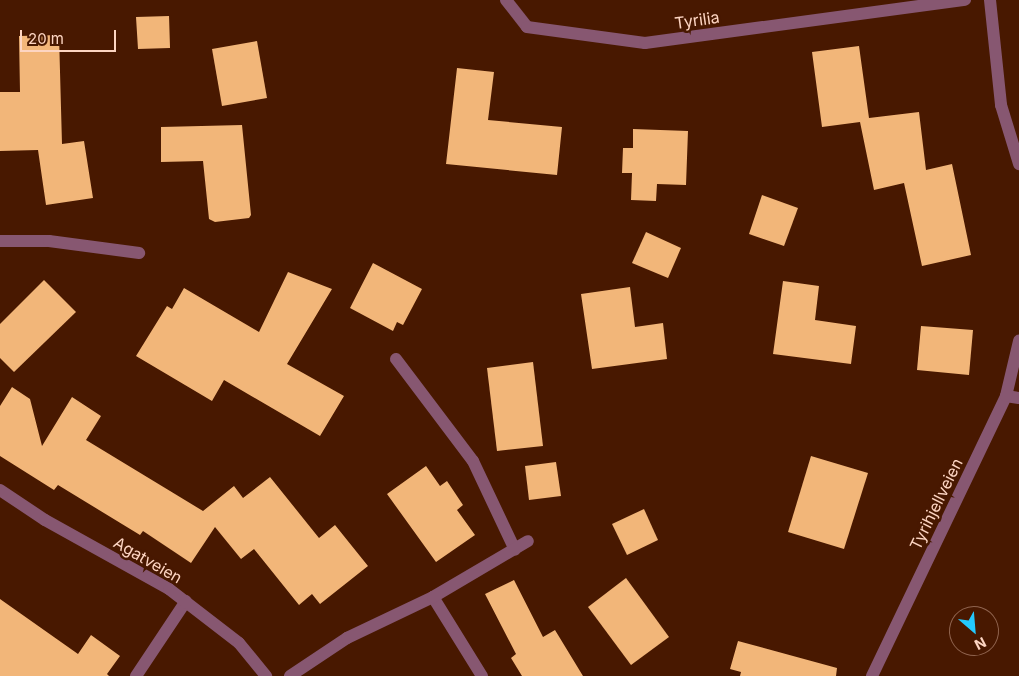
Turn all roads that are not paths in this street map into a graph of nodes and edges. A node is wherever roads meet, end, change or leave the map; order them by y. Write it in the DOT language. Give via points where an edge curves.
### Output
graph roads {
  1 [pos="506,0"];
  2 [pos="965,0"];
  3 [pos="990,0"];
  4 [pos="1019,164"];
  5 [pos="0,241"];
  6 [pos="140,253"];
  7 [pos="1019,342"];
  8 [pos="396,359"];
  9 [pos="1006,396"];
  10 [pos="1019,398"];
  11 [pos="0,490"];
  12 [pos="528,540"];
  13 [pos="515,550"];
  14 [pos="433,597"];
  15 [pos="186,601"];
  16 [pos="136,676"];
  17 [pos="266,676"];
  18 [pos="290,676"];
  19 [pos="482,676"];
  20 [pos="872,676"];
  1 -- 2 [label="street, Tyrilia" via="526,27 645,43"];
  3 -- 4 [label="street" via="1001,105"];
  5 -- 6 [label="street" via="49,241"];
  7 -- 9 [label="street, Tyrihjellveien"];
  8 -- 13 [label="street" via="473,461"];
  9 -- 10 [label="street"];
  9 -- 20 [label="street, Tyrihjellveien"];
  11 -- 15 [label="street, Agatveien"];
  12 -- 13 [label="street"];
  13 -- 14 [label="street"];
  14 -- 18 [label="street" via="347,638"];
  14 -- 19 [label="street"];
  15 -- 16 [label="street" via="166,626"];
  15 -- 17 [label="street, Agatveien" via="239,643"];
}
